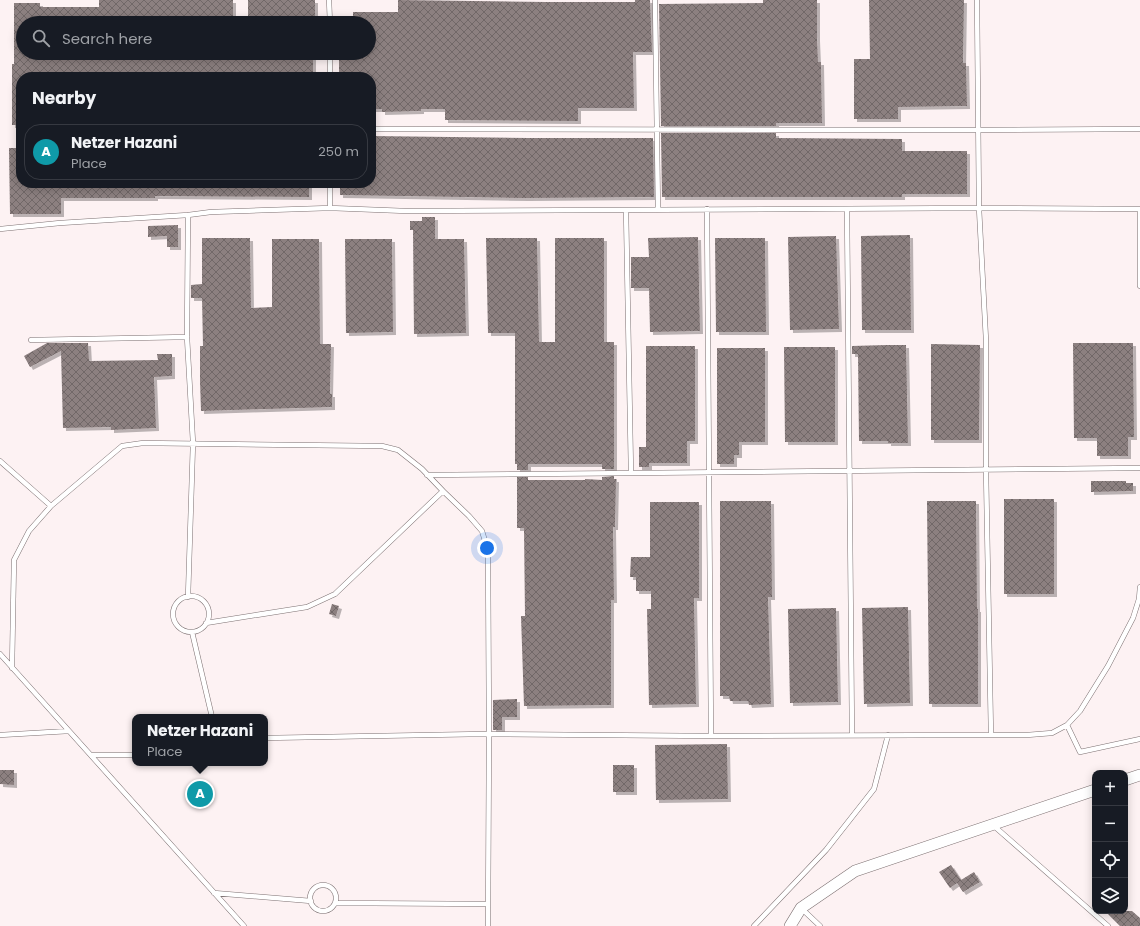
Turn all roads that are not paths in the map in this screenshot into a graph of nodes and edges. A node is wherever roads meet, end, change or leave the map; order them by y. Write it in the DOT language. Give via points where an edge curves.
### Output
graph roads {
  1 [pos="330,0"];
  2 [pos="655,0"];
  3 [pos="977,0"];
  4 [pos="330,16"];
  5 [pos="330,60"];
  6 [pos="330,72"];
  7 [pos="376,129"];
  8 [pos="1140,129"];
  9 [pos="656,130"];
  10 [pos="978,130"];
  11 [pos="330,188"];
  12 [pos="330,208"];
  13 [pos="979,208"];
  14 [pos="707,209"];
  15 [pos="846,209"];
  16 [pos="1140,209"];
  17 [pos="626,210"];
  18 [pos="658,210"];
  19 [pos="188,215"];
  20 [pos="0,229"];
  21 [pos="1140,286"];
  22 [pos="187,337"];
  23 [pos="31,340"];
  24 [pos="193,443"];
  25 [pos="0,461"];
  26 [pos="1140,468"];
  27 [pos="850,471"];
  28 [pos="986,471"];
  29 [pos="631,472"];
  30 [pos="709,472"];
  31 [pos="427,475"];
  32 [pos="443,491"];
  33 [pos="51,506"];
  34 [pos="1140,587"];
  35 [pos="188,597"];
  36 [pos="206,623"];
  37 [pos="192,632"];
  38 [pos="0,654"];
  39 [pos="12,668"];
  40 [pos="211,714"];
  41 [pos="1068,725"];
  42 [pos="69,731"];
  43 [pos="489,734"];
  44 [pos="0,735"];
  45 [pos="852,735"];
  46 [pos="888,735"];
  47 [pos="990,735"];
  48 [pos="711,736"];
  49 [pos="268,738"];
  50 [pos="1140,739"];
  51 [pos="91,755"];
  52 [pos="132,755"];
  53 [pos="1140,775"];
  54 [pos="1128,779"];
  55 [pos="1092,791"];
  56 [pos="993,825"];
  57 [pos="214,893"];
  58 [pos="311,901"];
  59 [pos="336,903"];
  60 [pos="488,904"];
  61 [pos="802,908"];
  62 [pos="244,926"];
  63 [pos="488,926"];
  64 [pos="754,926"];
  65 [pos="790,926"];
  66 [pos="820,926"];
  67 [pos="1108,926"];
  1 -- 4 [label="lane"];
  2 -- 9 [label="lane"];
  3 -- 10 [label="lane"];
  5 -- 6 [label="lane"];
  7 -- 9 [label="lane"];
  8 -- 10 [label="lane"];
  9 -- 10 [label="lane"];
  9 -- 18 [label="lane"];
  10 -- 13 [label="lane"];
  11 -- 12 [label="lane"];
  12 -- 17 [label="lane" via="406,211"];
  12 -- 19 [label="lane"];
  13 -- 15 [label="lane"];
  13 -- 16 [label="lane"];
  13 -- 28 [label="lane" via="986,340"];
  14 -- 15 [label="lane"];
  14 -- 18 [label="lane"];
  14 -- 30 [label="lane"];
  15 -- 27 [label="lane"];
  16 -- 21 [label="lane"];
  17 -- 18 [label="lane"];
  17 -- 29 [label="lane"];
  19 -- 20 [label="lane"];
  19 -- 22 [label="lane"];
  22 -- 23 [label="lane"];
  22 -- 24 [label="lane"];
  24 -- 31 [label="lane" via="382,446 398,450"];
  24 -- 33 [label="lane" via="143,443 122,446"];
  24 -- 35 [label="lane"];
  25 -- 33 [label="lane"];
  26 -- 28 [label="lane"];
  27 -- 28 [label="lane"];
  27 -- 30 [label="lane"];
  27 -- 45 [label="lane"];
  28 -- 47 [label="lane"];
  29 -- 30 [label="lane"];
  29 -- 31 [label="lane"];
  30 -- 48 [label="lane"];
  31 -- 32 [label="lane"];
  32 -- 36 [label="lane" via="335,594 307,607"];
  32 -- 43 [label="lane" via="482,531 488,551"];
  33 -- 39 [label="lane" via="29,531 14,560"];
  34 -- 41 [label="lane" via="1133,618 1108,666 1080,711"];
  35 -- 36 [label="lane" via="197,597 203,601 209,615"];
  35 -- 37 [label="lane" via="176,603 173,617 181,630"];
  36 -- 37 [label="lane" via="202,628"];
  37 -- 40 [label="lane"];
  38 -- 39 [label="lane"];
  39 -- 42 [label="lane"];
  41 -- 47 [label="lane" via="1052,733 1027,736"];
  41 -- 50 [label="lane" via="1080,752"];
  42 -- 44 [label="lane"];
  42 -- 51 [label="lane"];
  43 -- 48 [label="lane"];
  43 -- 49 [label="lane"];
  43 -- 60 [label="lane"];
  45 -- 46 [label="lane"];
  45 -- 48 [label="lane"];
  46 -- 47 [label="lane"];
  46 -- 64 [label="lane" via="874,789 826,850"];
  51 -- 52 [label="lane"];
  51 -- 57 [label="lane"];
  53 -- 54 [label="street"];
  55 -- 56 [label="street"];
  56 -- 61 [label="street" via="854,871"];
  56 -- 67 [label="lane"];
  57 -- 58 [label="lane"];
  57 -- 62 [label="lane"];
  58 -- 59 [label="lane" via="320,911 331,909"];
  58 -- 59 [label="lane" via="312,892 316,888 327,885 336,893"];
  59 -- 60 [label="lane"];
  60 -- 63 [label="lane"];
  61 -- 65 [label="street"];
  61 -- 66 [label="lane"];
}
